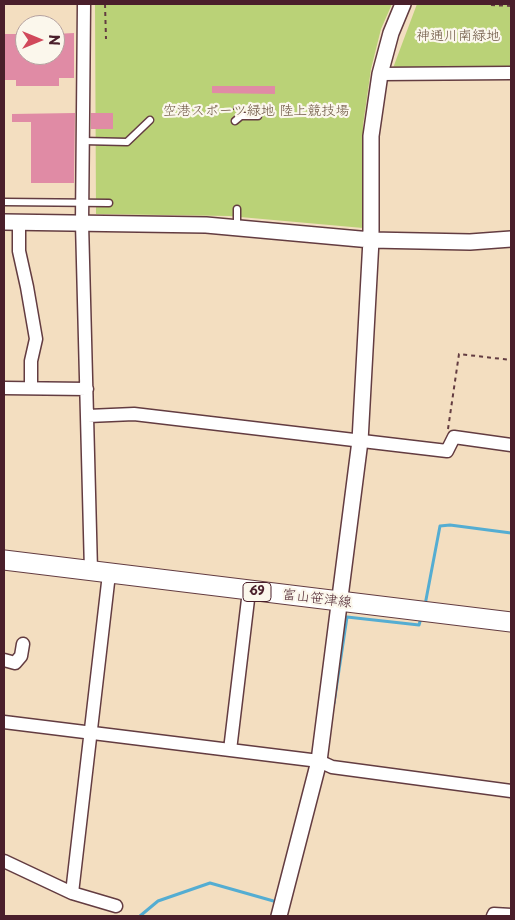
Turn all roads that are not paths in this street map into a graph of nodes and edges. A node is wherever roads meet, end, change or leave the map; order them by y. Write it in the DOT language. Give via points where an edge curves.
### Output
graph roads {
  1 [pos="84,4"];
  2 [pos="403,4"];
  3 [pos="511,73"];
  4 [pos="380,74"];
  5 [pos="258,116"];
  6 [pos="150,120"];
  7 [pos="235,121"];
  8 [pos="83,142"];
  9 [pos="4,202"];
  10 [pos="83,202"];
  11 [pos="109,203"];
  12 [pos="237,209"];
  13 [pos="11,222"];
  14 [pos="82,223"];
  15 [pos="237,227"];
  16 [pos="370,240"];
  17 [pos="511,240"];
  18 [pos="4,388"];
  19 [pos="30,388"];
  20 [pos="87,390"];
  21 [pos="88,416"];
  22 [pos="360,441"];
  23 [pos="511,445"];
  24 [pos="4,560"];
  25 [pos="91,571"];
  26 [pos="110,574"];
  27 [pos="249,591"];
  28 [pos="339,601"];
  29 [pos="511,622"];
  30 [pos="23,644"];
  31 [pos="4,660"];
  32 [pos="4,722"];
  33 [pos="91,732"];
  34 [pos="230,750"];
  35 [pos="319,761"];
  36 [pos="511,791"];
  37 [pos="4,861"];
  38 [pos="72,892"];
  39 [pos="116,906"];
  40 [pos="511,914"];
  41 [pos="279,916"];
  42 [pos="493,916"];
  1 -- 8 [label="street"];
  2 -- 4 [label="street"];
  3 -- 4 [label="street"];
  4 -- 16 [label="street" via="371,136"];
  5 -- 7 [label="lane" via="241,116"];
  6 -- 8 [label="lane" via="128,142"];
  8 -- 10 [label="street"];
  9 -- 10 [label="lane"];
  10 -- 11 [label="lane"];
  10 -- 14 [label="street"];
  12 -- 15 [label="lane"];
  13 -- 14 [label="street"];
  13 -- 19 [label="street" via="36,339"];
  14 -- 15 [label="street"];
  14 -- 20 [label="street"];
  15 -- 16 [label="street"];
  16 -- 17 [label="street"];
  16 -- 22 [label="street"];
  18 -- 19 [label="street"];
  19 -- 20 [label="street"];
  20 -- 21 [label="street"];
  21 -- 22 [label="street" via="134,414"];
  21 -- 25 [label="street"];
  22 -- 23 [label="street" via="447,452 454,437"];
  22 -- 28 [label="street"];
  24 -- 25 [label="main road, 富山笹津線 / 69"];
  25 -- 26 [label="main road, 富山笹津線 / 69"];
  26 -- 27 [label="main road, 富山笹津線 / 69"];
  26 -- 33 [label="street"];
  27 -- 28 [label="main road, 富山笹津線 / 69"];
  27 -- 34 [label="street"];
  28 -- 29 [label="main road, 富山笹津線 / 69"];
  28 -- 35 [label="street"];
  30 -- 31 [label="street" via="21,656 15,663"];
  32 -- 33 [label="street"];
  33 -- 34 [label="street"];
  33 -- 38 [label="street"];
  34 -- 35 [label="street"];
  35 -- 36 [label="street" via="332,767"];
  35 -- 41 [label="street"];
  37 -- 38 [label="street"];
  38 -- 39 [label="street"];
  40 -- 42 [label="street"];
}
